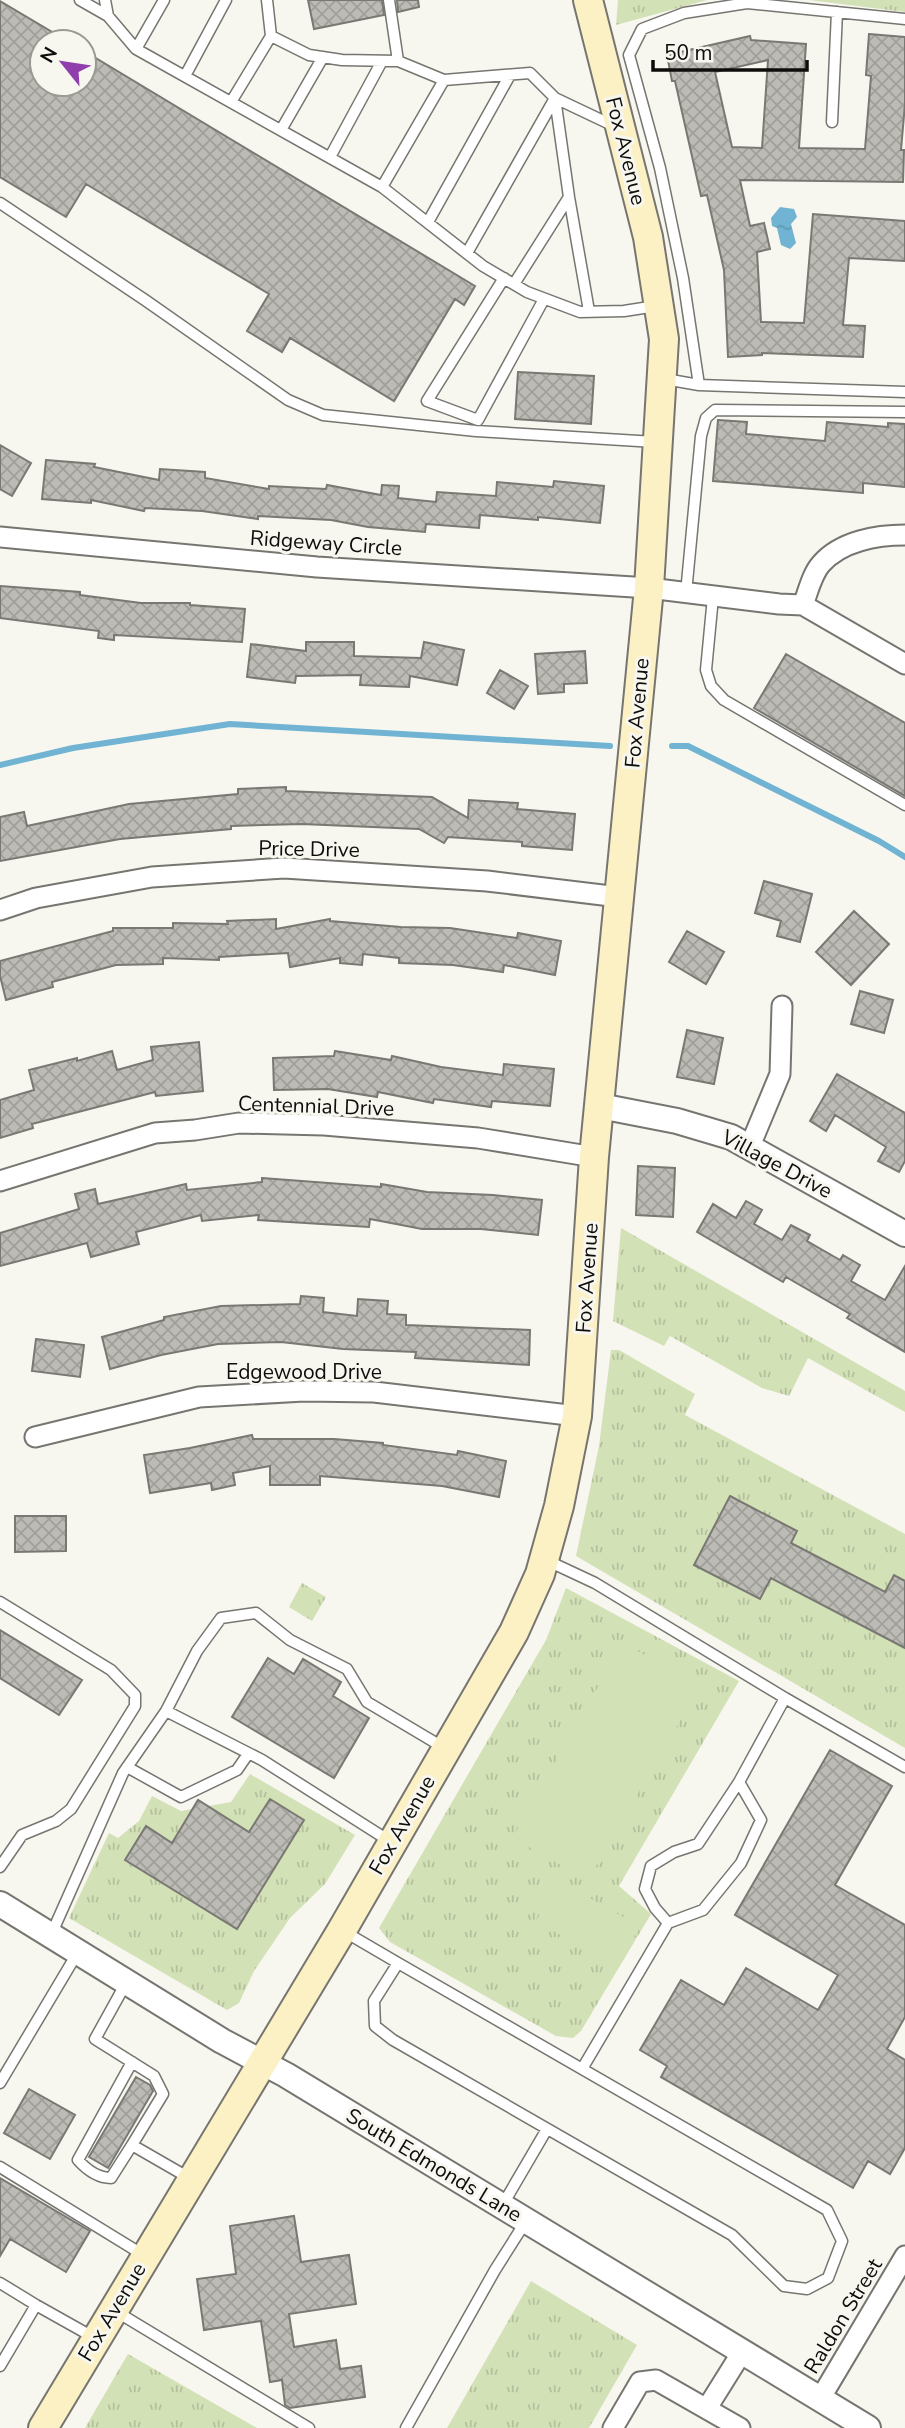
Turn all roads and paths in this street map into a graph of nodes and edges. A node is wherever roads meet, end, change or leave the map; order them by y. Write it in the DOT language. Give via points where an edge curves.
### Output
graph roads {
  1 [pos="80,0"];
  2 [pos="106,0"];
  3 [pos="164,0"];
  4 [pos="226,0"];
  5 [pos="267,0"];
  6 [pos="389,0"];
  7 [pos="587,0"];
  8 [pos="837,12"];
  9 [pos="108,16"];
  10 [pos="905,19"];
  11 [pos="271,36"];
  12 [pos="136,49"];
  13 [pos="323,57"];
  14 [pos="382,61"];
  15 [pos="398,61"];
  16 [pos="510,75"];
  17 [pos="185,76"];
  18 [pos="443,80"];
  19 [pos="555,98"];
  20 [pos="231,102"];
  21 [pos="832,122"];
  22 [pos="281,130"];
  23 [pos="620,130"];
  24 [pos="641,153"];
  25 [pos="330,157"];
  26 [pos="382,187"];
  27 [pos="569,197"];
  28 [pos="0,203"];
  29 [pos="428,222"];
  30 [pos="467,253"];
  31 [pos="509,281"];
  32 [pos="544,299"];
  33 [pos="659,306"];
  34 [pos="589,312"];
  35 [pos="662,379"];
  36 [pos="699,385"];
  37 [pos="905,392"];
  38 [pos="905,412"];
  39 [pos="659,442"];
  40 [pos="905,535"];
  41 [pos="0,537"];
  42 [pos="649,588"];
  43 [pos="686,593"];
  44 [pos="713,597"];
  45 [pos="803,605"];
  46 [pos="905,664"];
  47 [pos="905,805"];
  48 [pos="620,897"];
  49 [pos="0,910"];
  50 [pos="782,1006"];
  51 [pos="600,1106"];
  52 [pos="750,1146"];
  53 [pos="594,1157"];
  54 [pos="0,1181"];
  55 [pos="905,1234"];
  56 [pos="577,1416"];
  57 [pos="35,1437"];
  58 [pos="545,1560"];
  59 [pos="0,1602"];
  60 [pos="785,1698"];
  61 [pos="166,1711"];
  62 [pos="446,1749"];
  63 [pos="248,1754"];
  64 [pos="128,1767"];
  65 [pos="905,1767"];
  66 [pos="739,1782"];
  67 [pos="392,1843"];
  68 [pos="0,1867"];
  69 [pos="0,1904"];
  70 [pos="668,1923"];
  71 [pos="342,1930"];
  72 [pos="51,1935"];
  73 [pos="78,1952"];
  74 [pos="398,1963"];
  75 [pos="127,1982"];
  76 [pos="132,2062"];
  77 [pos="261,2062"];
  78 [pos="582,2069"];
  79 [pos="0,2083"];
  80 [pos="547,2129"];
  81 [pos="132,2145"];
  82 [pos="0,2167"];
  83 [pos="191,2179"];
  84 [pos="502,2206"];
  85 [pos="526,2221"];
  86 [pos="905,2256"];
  87 [pos="145,2257"];
  88 [pos="0,2283"];
  89 [pos="36,2305"];
  90 [pos="113,2309"];
  91 [pos="96,2339"];
  92 [pos="742,2352"];
  93 [pos="0,2366"];
  94 [pos="820,2399"];
  95 [pos="707,2408"];
  96 [pos="43,2428"];
  97 [pos="309,2428"];
  98 [pos="406,2428"];
  99 [pos="612,2428"];
  100 [pos="740,2428"];
  101 [pos="868,2428"];
  1 -- 9 [label="lane"];
  2 -- 9 [label="lane"];
  3 -- 12 [label="lane"];
  4 -- 17 [label="lane"];
  5 -- 11 [label="lane"];
  6 -- 15 [label="lane"];
  7 -- 23 [label="main road, Fox Avenue"];
  8 -- 10 [label="lane"];
  8 -- 21 [label="lane"];
  8 -- 24 [label="lane" via="747,3 684,13 642,29 629,55"];
  9 -- 12 [label="lane"];
  11 -- 13 [label="lane"];
  11 -- 20 [label="lane"];
  12 -- 17 [label="lane"];
  13 -- 14 [label="lane"];
  13 -- 22 [label="lane"];
  14 -- 15 [label="lane"];
  14 -- 25 [label="lane"];
  15 -- 18 [label="lane"];
  16 -- 18 [label="lane"];
  16 -- 19 [label="lane" via="530,73"];
  16 -- 29 [label="lane"];
  17 -- 20 [label="lane"];
  18 -- 26 [label="lane"];
  19 -- 23 [label="lane"];
  19 -- 27 [label="lane"];
  19 -- 30 [label="lane"];
  20 -- 22 [label="lane"];
  22 -- 25 [label="lane"];
  23 -- 24 [label="main road, Fox Avenue"];
  24 -- 33 [label="main road, Fox Avenue"];
  24 -- 36 [label="lane" via="683,278"];
  25 -- 26 [label="lane"];
  26 -- 29 [label="lane"];
  27 -- 31 [label="lane"];
  27 -- 34 [label="lane"];
  28 -- 39 [label="lane" via="288,400 323,415"];
  29 -- 30 [label="lane"];
  30 -- 31 [label="lane"];
  31 -- 32 [label="lane"];
  31 -- 32 [label="lane" via="427,401 478,420"];
  32 -- 34 [label="lane"];
  33 -- 34 [label="lane"];
  33 -- 35 [label="main road, Fox Avenue" via="664,339"];
  35 -- 36 [label="lane"];
  35 -- 39 [label="main road, Fox Avenue"];
  36 -- 37 [label="lane"];
  38 -- 43 [label="lane" via="715,410 706,418 701,436"];
  39 -- 42 [label="main road, Fox Avenue"];
  40 -- 45 [label="street" via="868,539 834,554 821,564"];
  41 -- 42 [label="street, Ridgeway Circle" via="317,566"];
  42 -- 43 [label="street, Ridgeway Circle"];
  42 -- 48 [label="main road, Fox Avenue"];
  43 -- 44 [label="street, Ridgeway Circle"];
  44 -- 45 [label="street, Ridgeway Circle"];
  44 -- 47 [label="lane" via="706,670 717,693"];
  45 -- 46 [label="street"];
  48 -- 49 [label="street, Price Drive" via="487,881 284,868 152,877 36,898"];
  48 -- 51 [label="main road, Fox Avenue"];
  50 -- 52 [label="street" via="780,1074"];
  51 -- 52 [label="street, Village Drive" via="716,1131"];
  51 -- 53 [label="main road, Fox Avenue"];
  52 -- 55 [label="street, Village Drive"];
  53 -- 54 [label="street, Centennial Drive" via="478,1138 240,1123 155,1133"];
  53 -- 56 [label="main road, Fox Avenue"];
  56 -- 57 [label="street, Edgewood Drive" via="374,1392 304,1391 199,1396"];
  56 -- 58 [label="main road, Fox Avenue"];
  58 -- 60 [label="lane" via="595,1583"];
  58 -- 62 [label="main road, Fox Avenue" via="514,1632"];
  59 -- 68 [label="lane" via="111,1670 135,1695 135,1706 71,1809 56,1821 22,1835"];
  60 -- 65 [label="lane"];
  60 -- 66 [label="lane"];
  61 -- 62 [label="lane" via="197,1651 221,1618 256,1613 290,1640 347,1670 368,1702"];
  61 -- 63 [label="lane"];
  61 -- 64 [label="lane"];
  62 -- 67 [label="main road, Fox Avenue"];
  63 -- 64 [label="lane" via="237,1770 181,1797"];
  63 -- 67 [label="lane"];
  64 -- 72 [label="lane"];
  66 -- 70 [label="lane" via="761,1820 741,1863 703,1910"];
  66 -- 70 [label="lane" via="698,1844 651,1866 645,1889"];
  67 -- 71 [label="main road, Fox Avenue"];
  69 -- 72 [label="street, South Edmonds Lane"];
  70 -- 78 [label="lane"];
  71 -- 74 [label="lane"];
  71 -- 77 [label="main road, Fox Avenue"];
  72 -- 73 [label="street, South Edmonds Lane"];
  73 -- 75 [label="street, South Edmonds Lane"];
  73 -- 79 [label="lane"];
  74 -- 78 [label="lane"];
  74 -- 80 [label="lane" via="374,2001 376,2026"];
  75 -- 76 [label="lane" via="94,2039"];
  75 -- 77 [label="street, South Edmonds Lane"];
  76 -- 81 [label="lane" via="154,2076 163,2094"];
  76 -- 81 [label="lane" via="78,2160 103,2178 111,2178"];
  77 -- 83 [label="main road, Fox Avenue"];
  77 -- 84 [label="street, South Edmonds Lane"];
  78 -- 80 [label="lane" via="827,2210 842,2241 828,2278 807,2289 784,2286 732,2235"];
  80 -- 84 [label="lane"];
  81 -- 83 [label="lane"];
  82 -- 87 [label="lane"];
  83 -- 87 [label="main road, Fox Avenue"];
  84 -- 85 [label="street, South Edmonds Lane"];
  85 -- 92 [label="street, South Edmonds Lane"];
  85 -- 98 [label="lane"];
  86 -- 94 [label="street, Raldon Street"];
  87 -- 90 [label="main road, Fox Avenue"];
  88 -- 89 [label="lane"];
  89 -- 91 [label="lane"];
  89 -- 93 [label="lane"];
  90 -- 91 [label="main road, Fox Avenue"];
  90 -- 97 [label="lane"];
  91 -- 96 [label="main road, Fox Avenue"];
  92 -- 94 [label="street, South Edmonds Lane"];
  92 -- 95 [label="street"];
  94 -- 101 [label="street, South Edmonds Lane"];
  95 -- 99 [label="street" via="656,2380 639,2382"];
  95 -- 100 [label="street"];
}
